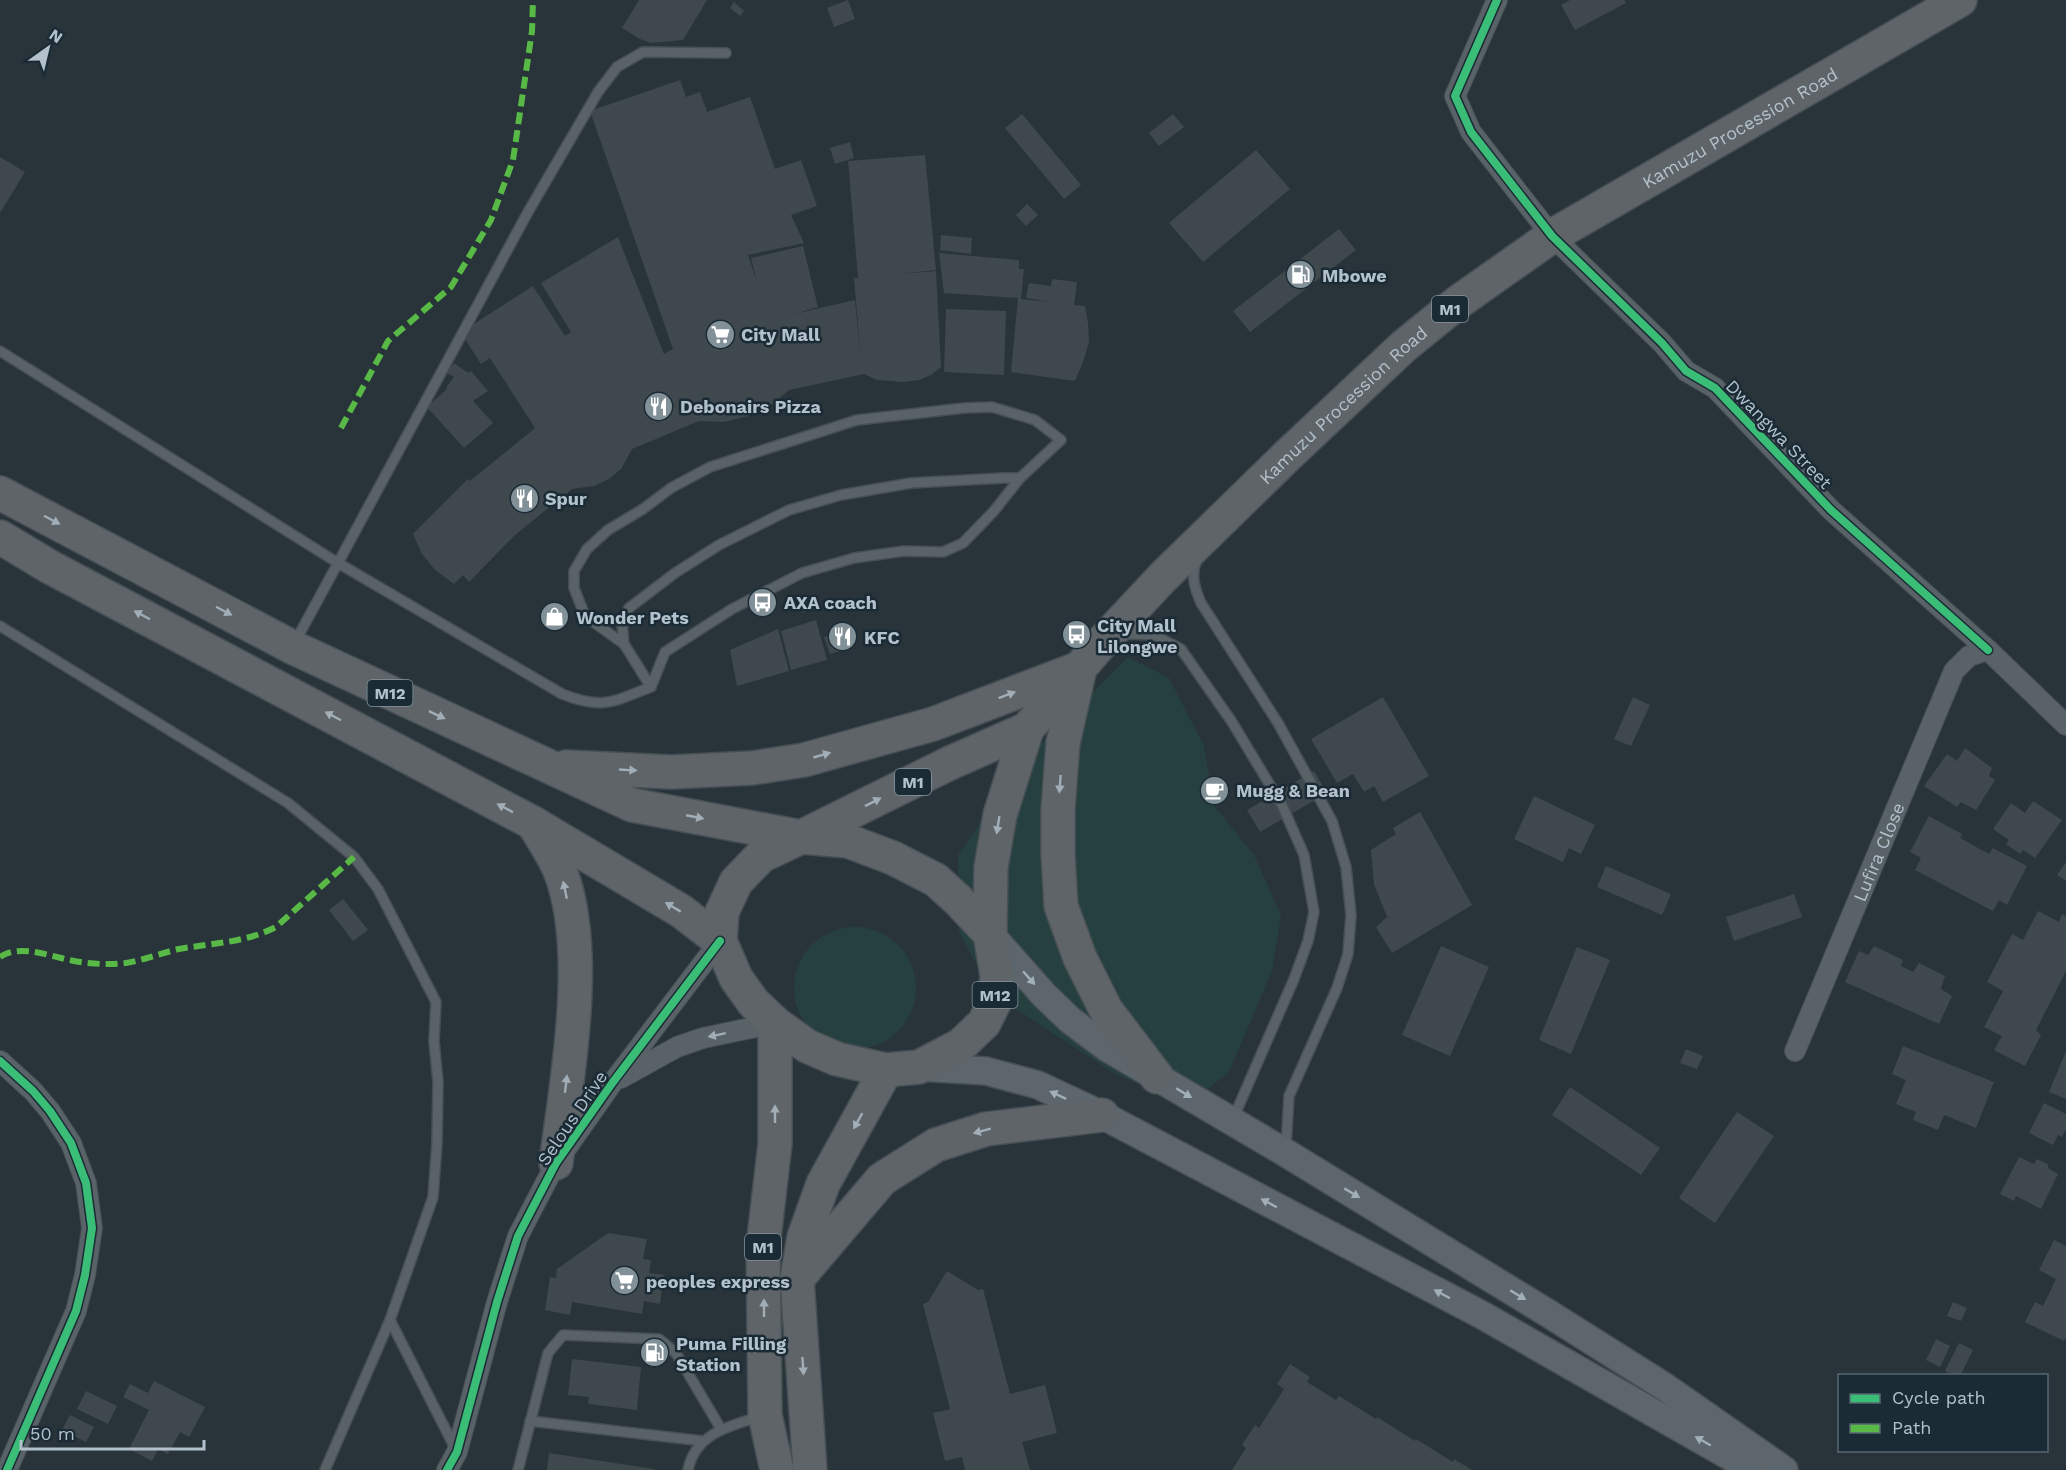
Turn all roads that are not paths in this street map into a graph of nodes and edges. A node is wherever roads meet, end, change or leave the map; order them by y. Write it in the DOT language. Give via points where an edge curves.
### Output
graph roads {
  1 [pos="1497,0"];
  2 [pos="1960,0"];
  3 [pos="726,52"];
  4 [pos="1552,236"];
  5 [pos="0,351"];
  6 [pos="1020,478"];
  7 [pos="0,493"];
  8 [pos="1207,534"];
  9 [pos="0,537"];
  10 [pos="338,562"];
  11 [pos="0,626"];
  12 [pos="1104,640"];
  13 [pos="624,644"];
  14 [pos="292,647"];
  15 [pos="1989,650"];
  16 [pos="1080,668"];
  17 [pos="651,687"];
  18 [pos="2066,725"];
  19 [pos="1027,729"];
  20 [pos="549,766"];
  21 [pos="533,823"];
  22 [pos="801,837"];
  23 [pos="990,934"];
  24 [pos="720,942"];
  25 [pos="775,1023"];
  26 [pos="1795,1051"];
  27 [pos="0,1061"];
  28 [pos="919,1067"];
  29 [pos="886,1070"];
  30 [pos="1157,1077"];
  31 [pos="614,1082"];
  32 [pos="1102,1115"];
  33 [pos="1232,1122"];
  34 [pos="1286,1153"];
  35 [pos="556,1163"];
  36 [pos="797,1279"];
  37 [pos="390,1320"];
  38 [pos="765,1415"];
  39 [pos="530,1421"];
  40 [pos="721,1429"];
  41 [pos="703,1441"];
  42 [pos="457,1452"];
  43 [pos="7,1470"];
  44 [pos="325,1470"];
  45 [pos="447,1470"];
  46 [pos="518,1470"];
  47 [pos="688,1470"];
  48 [pos="777,1470"];
  49 [pos="810,1470"];
  50 [pos="1754,1470"];
  51 [pos="1784,1470"];
  1 -- 4 [label="street, Dwangwa Street" via="1455,96 1471,132"];
  2 -- 4 [label="highway, Kamuzu Procession Road / M1"];
  3 -- 10 [label="lane" via="643,52 617,67 598,92 528,212"];
  4 -- 8 [label="highway, Kamuzu Procession Road / M1" via="1404,346"];
  4 -- 15 [label="street, Dwangwa Street" via="1686,371 1715,388 1831,510"];
  5 -- 10 [label="lane"];
  6 -- 13 [label="lane" via="911,483 841,495 789,510 719,545 629,608 622,623"];
  6 -- 13 [label="lane" via="1061,440 1035,420 992,406 857,420 710,467 608,530 587,549 574,571 574,588 585,616"];
  6 -- 17 [label="lane" via="963,543 943,552 904,551 854,558 802,573 732,609 665,652"];
  7 -- 14 [label="highway, M12, one-way"];
  8 -- 12 [label="highway, Kamuzu Procession Road / M1"];
  8 -- 34 [label="lane" via="1194,567 1194,585 1201,603 1283,732 1332,821 1346,867 1351,915 1348,954 1289,1096"];
  21 -- 9 [label="highway, M12, one-way"];
  10 -- 14 [label="lane"];
  10 -- 17 [label="lane" via="562,694 584,702 614,701"];
  11 -- 37 [label="lane" via="288,803 354,857 378,889 436,1002 438,1082 433,1197"];
  12 -- 16 [label="highway, Kamuzu Procession Road / M1"];
  12 -- 33 [label="lane" via="1128,634 1154,635 1181,649 1232,722 1282,805 1304,855 1314,912 1308,941"];
  13 -- 17 [label="lane"];
  14 -- 20 [label="highway, M12, one-way"];
  15 -- 18 [label="street, Dwangwa Street"];
  15 -- 26 [label="street, Lufira Close" via="1969,656 1954,671"];
  16 -- 19 [label="highway, Kamuzu Procession Road / M1"];
  20 -- 16 [label="highway, one-way" via="671,772 752,768 804,760 933,723"];
  16 -- 30 [label="highway, one-way" via="1063,743 1058,809 1061,906 1080,958 1106,1010"];
  22 -- 19 [label="highway, M1, one-way"];
  19 -- 23 [label="highway, M1, one-way" via="1000,815 991,867"];
  20 -- 22 [label="highway, M12, one-way" via="632,805"];
  24 -- 21 [label="highway, M12, one-way" via="681,911"];
  35 -- 21 [label="highway, one-way" via="570,1059 573,926 562,875"];
  22 -- 23 [label="highway, M12" via="848,841 936,880"];
  22 -- 24 [label="highway, M12" via="761,856 736,882 723,912"];
  23 -- 28 [label="highway, M12" via="997,976 994,1001 984,1023 961,1045"];
  23 -- 30 [label="main road, one-way" via="1070,1020"];
  24 -- 25 [label="highway, M12" via="736,978"];
  24 -- 31 [label="street, Selous Drive"];
  25 -- 29 [label="highway, M12" via="807,1046 837,1059"];
  25 -- 31 [label="street, Selous Drive, one-way" via="677,1047"];
  38 -- 25 [label="highway, M1, one-way" via="764,1246 775,1144"];
  27 -- 43 [label="street" via="33,1091 71,1143 86,1183 92,1228 76,1311"];
  28 -- 29 [label="highway, M12"];
  32 -- 28 [label="main road, one-way" via="1038,1085 986,1071"];
  29 -- 36 [label="highway, M1, one-way" via="823,1184 804,1237"];
  30 -- 33 [label="main road, one-way"];
  31 -- 35 [label="street, Selous Drive"];
  32 -- 36 [label="highway, one-way" via="986,1129 936,1145 882,1179"];
  50 -- 32 [label="main road, one-way" via="1482,1315"];
  33 -- 34 [label="main road"];
  34 -- 51 [label="main road, one-way" via="1665,1387"];
  35 -- 42 [label="street, Selous Drive" via="518,1236"];
  36 -- 49 [label="highway, M1, one-way"];
  37 -- 42 [label="lane"];
  37 -- 44 [label="lane"];
  38 -- 40 [label="lane"];
  38 -- 48 [label="highway, M1"];
  39 -- 40 [label="lane" via="548,1353 563,1335 659,1339 676,1353"];
  39 -- 41 [label="lane"];
  39 -- 46 [label="lane"];
  40 -- 41 [label="lane"];
  41 -- 47 [label="lane"];
  42 -- 45 [label="street, Selous Drive"];
}
